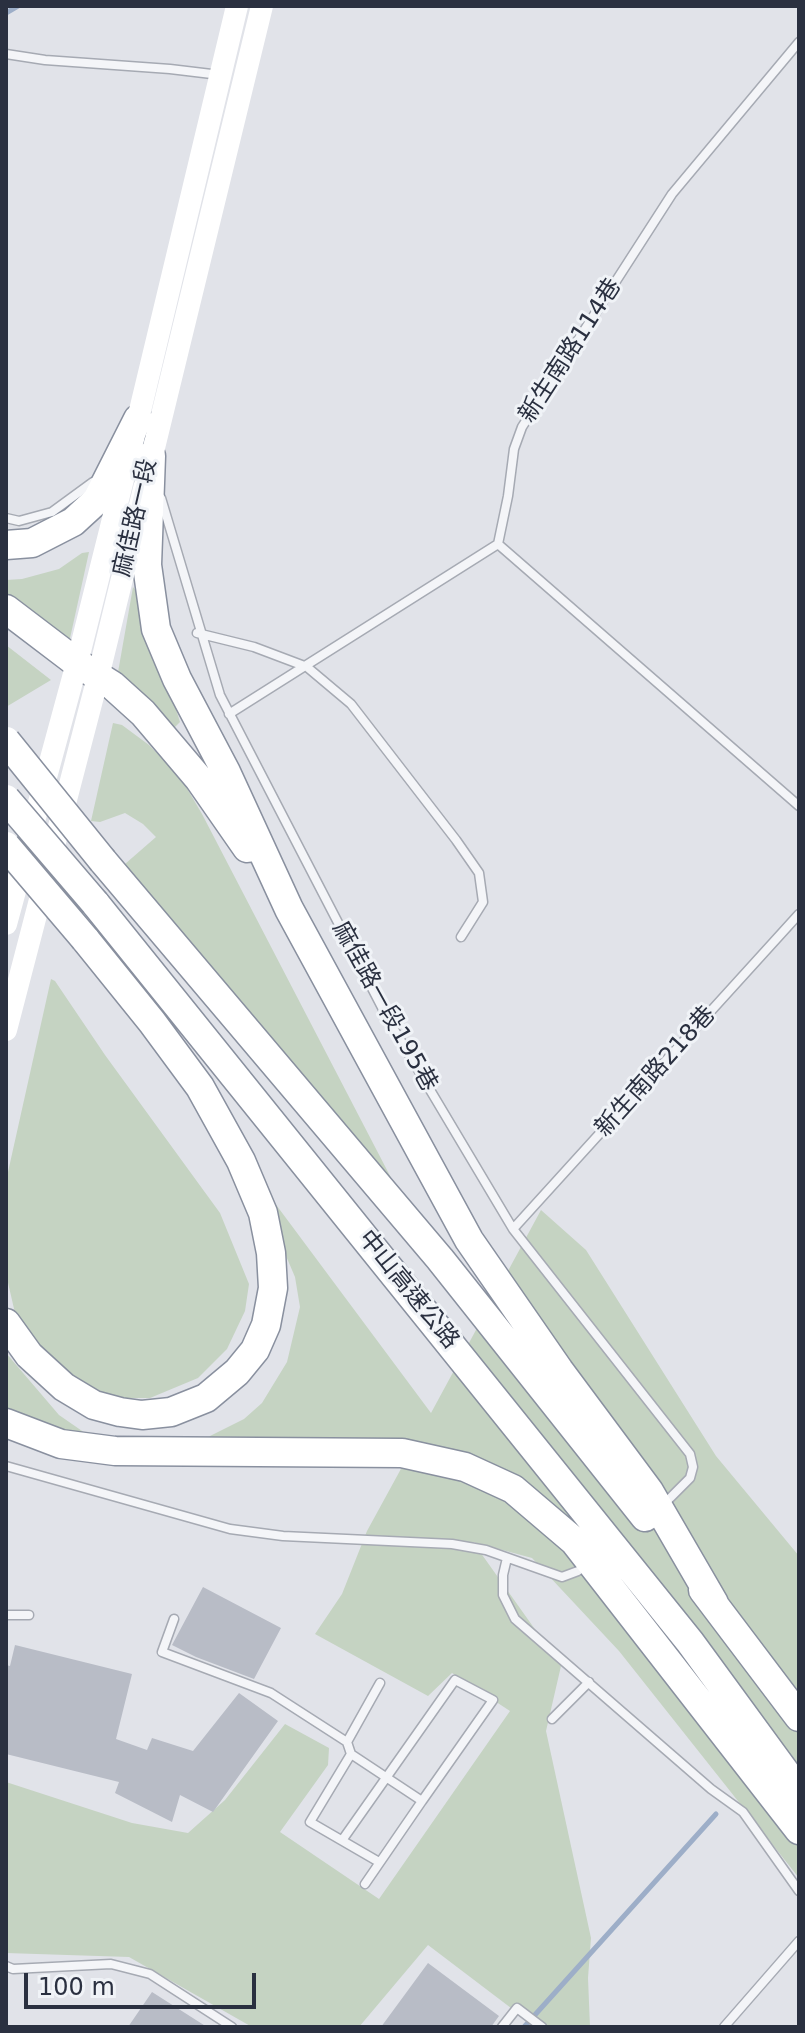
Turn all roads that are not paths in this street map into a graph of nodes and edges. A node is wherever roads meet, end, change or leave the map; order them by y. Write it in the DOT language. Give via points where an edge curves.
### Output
graph roads {
  1 [pos="237,6"];
  2 [pos="262,6"];
  3 [pos="799,42"];
  4 [pos="6,54"];
  5 [pos="221,75"];
  6 [pos="138,419"];
  7 [pos="151,456"];
  8 [pos="6,518"];
  9 [pos="498,544"];
  10 [pos="6,545"];
  11 [pos="6,609"];
  12 [pos="197,633"];
  13 [pos="307,667"];
  14 [pos="87,670"];
  15 [pos="229,714"];
  16 [pos="6,741"];
  17 [pos="6,799"];
  18 [pos="799,806"];
  19 [pos="6,846"];
  20 [pos="289,909"];
  21 [pos="799,914"];
  22 [pos="6,924"];
  23 [pos="461,937"];
  24 [pos="6,1030"];
  25 [pos="513,1229"];
  26 [pos="6,1323"];
  27 [pos="6,1423"];
  28 [pos="6,1441"];
  29 [pos="61,1444"];
  30 [pos="6,1466"];
  31 [pos="667,1501"];
  32 [pos="507,1558"];
  33 [pos="578,1571"];
  34 [pos="714,1603"];
  35 [pos="6,1615"];
  36 [pos="29,1615"];
  37 [pos="174,1619"];
  38 [pos="589,1682"];
  39 [pos="380,1683"];
  40 [pos="799,1717"];
  41 [pos="552,1719"];
  42 [pos="347,1742"];
  43 [pos="351,1754"];
  44 [pos="385,1779"];
  45 [pos="799,1791"];
  46 [pos="422,1801"];
  47 [pos="799,1830"];
  48 [pos="343,1839"];
  49 [pos="379,1862"];
  50 [pos="365,1884"];
  51 [pos="799,1891"];
  52 [pos="799,1941"];
  53 [pos="6,1966"];
  54 [pos="232,2027"];
  55 [pos="502,2027"];
  56 [pos="542,2027"];
  57 [pos="724,2027"];
  1 -- 5 [label="main road, 麻佳路一段"];
  2 -- 7 [label="main road, 麻佳路一段"];
  3 -- 9 [label="lane, 新生南路114巷" via="672,194 522,427"];
  4 -- 5 [label="lane"];
  5 -- 6 [label="main road, 麻佳路一段"];
  6 -- 8 [label="lane" via="91,485 52,512 19,521"];
  6 -- 10 [label="highway" via="97,500 73,522 32,543"];
  6 -- 14 [label="main road, 麻佳路一段"];
  7 -- 14 [label="main road, 麻佳路一段"];
  7 -- 15 [label="lane, 麻佳路一段195巷" via="213,676"];
  7 -- 20 [label="highway" via="147,565 156,629"];
  9 -- 13 [label="lane"];
  9 -- 18 [label="lane"];
  11 -- 14 [label="highway"];
  12 -- 13 [label="lane"];
  13 -- 15 [label="lane"];
  13 -- 23 [label="lane" via="351,704 479,873 483,902"];
  14 -- 20 [label="highway" via="112,685 176,748"];
  14 -- 22 [label="main road, 麻佳路一段"];
  14 -- 24 [label="main road, 麻佳路一段"];
  15 -- 25 [label="lane, 麻佳路一段195巷" via="389,1021"];
  16 -- 34 [label="highway, 中山高速公路, bridge" via="440,1259"];
  17 -- 45 [label="highway, 中山高速公路, bridge" via="690,1642"];
  19 -- 26 [label="highway, bridge" via="200,1087 263,1213 273,1288 266,1325 237,1372 206,1398 171,1412 142,1415 94,1405 64,1387 29,1355"];
  20 -- 34 [label="highway" via="469,1240 649,1491"];
  21 -- 25 [label="lane, 新生南路218巷"];
  25 -- 31 [label="lane, 麻佳路一段195巷" via="690,1454 690,1478"];
  27 -- 29 [label="highway"];
  28 -- 29 [label="highway"];
  29 -- 47 [label="highway" via="115,1451 402,1453 465,1467 513,1489 574,1541"];
  30 -- 32 [label="lane" via="230,1529 452,1544"];
  32 -- 33 [label="lane" via="562,1577"];
  32 -- 38 [label="lane" via="502,1585 509,1612"];
  34 -- 40 [label="highway, 中山高速公路"];
  35 -- 36 [label="lane"];
  37 -- 42 [label="lane" via="162,1652 271,1693"];
  38 -- 41 [label="lane"];
  38 -- 51 [label="lane" via="743,1812"];
  39 -- 42 [label="lane"];
  42 -- 43 [label="lane"];
  43 -- 44 [label="lane"];
  43 -- 48 [label="lane" via="310,1822"];
  44 -- 46 [label="lane"];
  44 -- 46 [label="lane" via="455,1680 493,1700"];
  44 -- 48 [label="lane"];
  46 -- 49 [label="lane"];
  48 -- 49 [label="lane"];
  49 -- 50 [label="lane"];
  52 -- 57 [label="lane"];
  53 -- 54 [label="lane" via="111,1964 150,1974"];
  55 -- 56 [label="lane" via="517,2008"];
}
